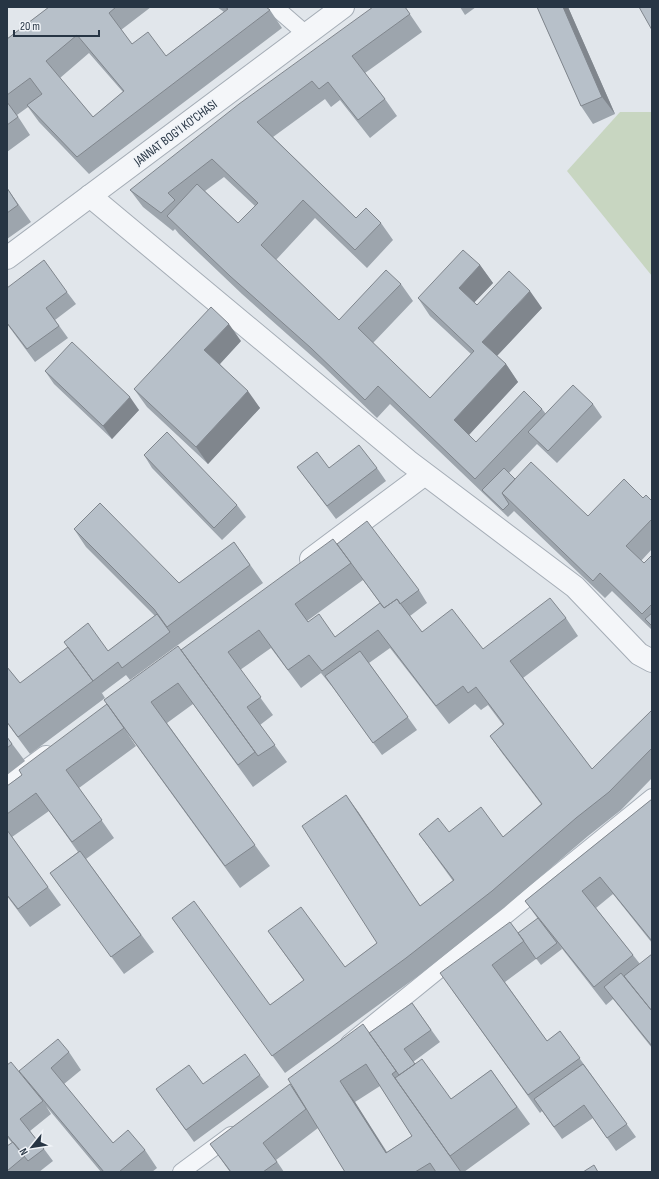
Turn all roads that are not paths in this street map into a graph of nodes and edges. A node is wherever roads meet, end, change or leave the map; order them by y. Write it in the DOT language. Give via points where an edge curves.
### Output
graph roads {
  1 [pos="275,7"];
  2 [pos="343,7"];
  3 [pos="306,34"];
  4 [pos="90,196"];
  5 [pos="7,258"];
  6 [pos="425,474"];
  7 [pos="298,568"];
  8 [pos="652,661"];
  9 [pos="64,743"];
  10 [pos="7,786"];
  11 [pos="652,797"];
  12 [pos="338,1052"];
  13 [pos="245,1125"];
  14 [pos="181,1172"];
  1 -- 3 [label="lane"];
  2 -- 3 [label="street, JANNAT BOG'I KO'CHASI"];
  3 -- 4 [label="street, JANNAT BOG'I KO'CHASI"];
  4 -- 5 [label="street, JANNAT BOG'I KO'CHASI"];
  4 -- 6 [label="street"];
  6 -- 7 [label="street"];
  6 -- 8 [label="street" via="575,587 639,654"];
  9 -- 10 [label="street"];
  11 -- 12 [label="lane"];
  13 -- 14 [label="lane"];
}
